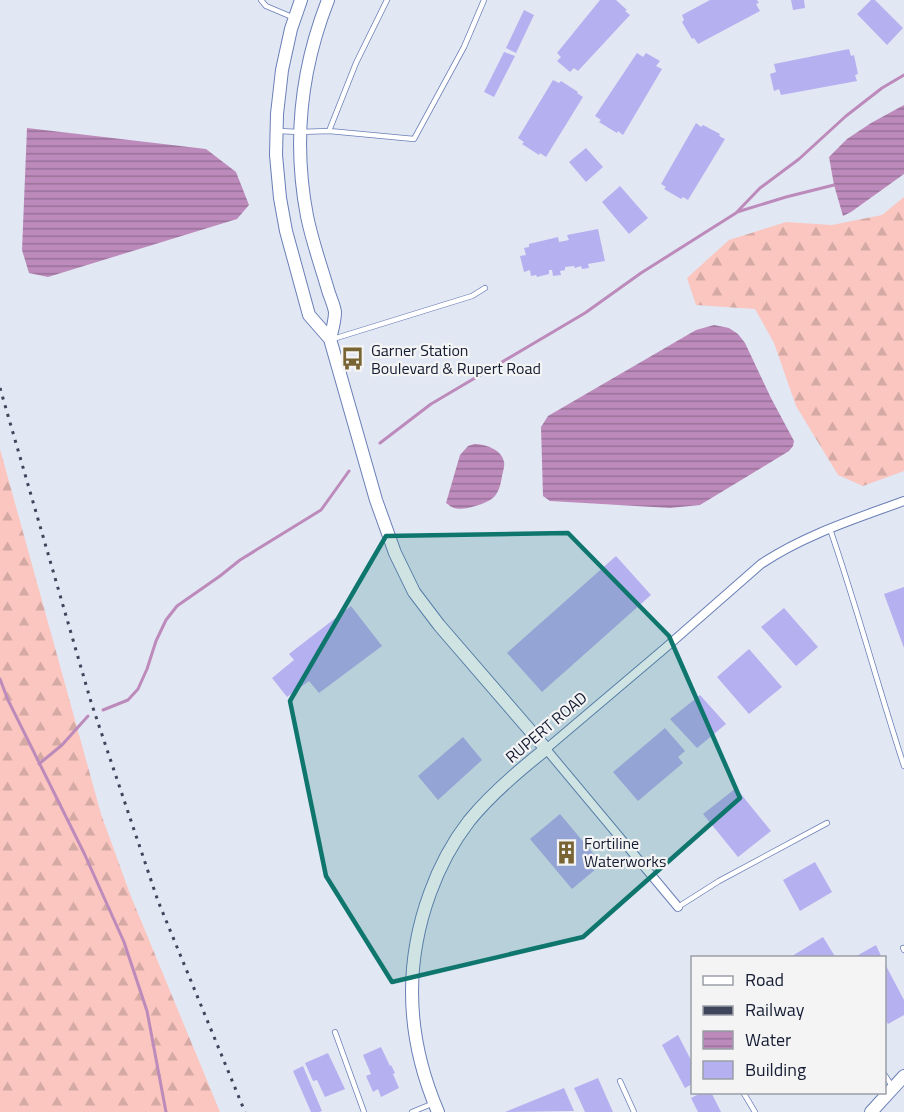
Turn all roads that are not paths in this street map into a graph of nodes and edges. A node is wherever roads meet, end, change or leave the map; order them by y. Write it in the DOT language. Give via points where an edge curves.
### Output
graph roads {
  1 [pos="261,0"];
  2 [pos="301,0"];
  3 [pos="328,0"];
  4 [pos="387,0"];
  5 [pos="484,0"];
  6 [pos="295,18"];
  7 [pos="276,131"];
  8 [pos="328,131"];
  9 [pos="299,132"];
  10 [pos="485,288"];
  11 [pos="330,339"];
  12 [pos="904,501"];
  13 [pos="830,529"];
  14 [pos="546,749"];
  15 [pos="904,766"];
  16 [pos="827,824"];
  17 [pos="678,907"];
  18 [pos="335,1032"];
  19 [pos="886,1076"];
  20 [pos="904,1076"];
  21 [pos="620,1081"];
  22 [pos="893,1088"];
  23 [pos="744,1094"];
  24 [pos="436,1107"];
  25 [pos="364,1112"];
  26 [pos="412,1112"];
  27 [pos="634,1112"];
  28 [pos="754,1112"];
  29 [pos="871,1112"];
  1 -- 6 [label="lane"];
  2 -- 6 [label="street"];
  3 -- 9 [label="street" via="310,55"];
  4 -- 8 [label="lane"];
  5 -- 8 [label="lane" via="464,47 414,139"];
  6 -- 7 [label="street" via="282,70"];
  7 -- 9 [label="lane"];
  7 -- 11 [label="street" via="286,231 309,315"];
  8 -- 9 [label="lane"];
  9 -- 11 [label="street" via="308,216 335,312"];
  10 -- 11 [label="lane" via="472,296"];
  11 -- 14 [label="street" via="376,500 414,592"];
  12 -- 13 [label="street, RUPERT ROAD"];
  13 -- 14 [label="street, RUPERT ROAD" via="761,564"];
  13 -- 15 [label="lane"];
  14 -- 17 [label="street"];
  14 -- 24 [label="street, RUPERT ROAD" via="485,802 468,823 447,854 422,914 413,963 412,1004 421,1065"];
  16 -- 17 [label="lane"];
  18 -- 25 [label="lane"];
  19 -- 22 [label="lane"];
  20 -- 22 [label="street"];
  21 -- 27 [label="lane"];
  22 -- 29 [label="street"];
  23 -- 28 [label="lane"];
  24 -- 26 [label="lane"];
}
